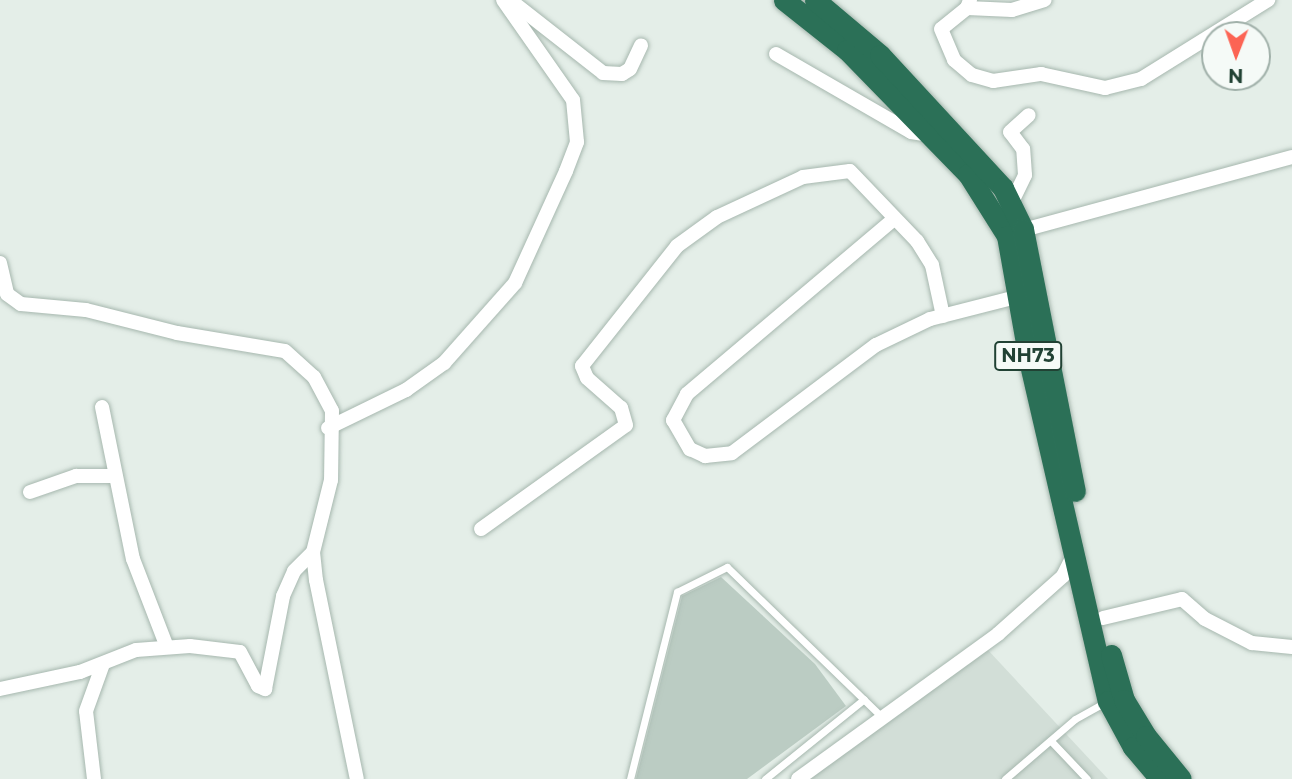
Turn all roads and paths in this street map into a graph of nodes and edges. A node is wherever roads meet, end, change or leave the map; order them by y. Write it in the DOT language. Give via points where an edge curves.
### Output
graph roads {
  1 [pos="503,0"];
  2 [pos="510,0"];
  3 [pos="784,0"];
  4 [pos="815,0"];
  5 [pos="1045,0"];
  6 [pos="1268,0"];
  7 [pos="969,4"];
  8 [pos="641,45"];
  9 [pos="776,54"];
  10 [pos="1029,115"];
  11 [pos="929,135"];
  12 [pos="1292,157"];
  13 [pos="1010,204"];
  14 [pos="894,219"];
  15 [pos="1015,232"];
  16 [pos="0,263"];
  17 [pos="1020,296"];
  18 [pos="943,316"];
  19 [pos="102,407"];
  20 [pos="328,428"];
  21 [pos="113,476"];
  22 [pos="30,492"];
  23 [pos="481,529"];
  24 [pos="313,552"];
  25 [pos="1074,554"];
  26 [pos="1103,618"];
  27 [pos="167,647"];
  28 [pos="1292,648"];
  29 [pos="103,664"];
  30 [pos="0,689"];
  31 [pos="864,699"];
  32 [pos="1108,701"];
  33 [pos="883,718"];
  34 [pos="1051,741"];
  35 [pos="94,779"];
  36 [pos="357,779"];
  37 [pos="630,779"];
  38 [pos="765,779"];
  39 [pos="798,779"];
  40 [pos="1005,779"];
  41 [pos="1087,779"];
  42 [pos="1160,779"];
  43 [pos="1181,779"];
  1 -- 20 [label="street" via="573,100 577,142 562,182 515,283 444,363 406,390"];
  2 -- 8 [label="street" via="603,73 622,74 630,69"];
  3 -- 11 [label="highway, NH73" via="847,50"];
  4 -- 13 [label="highway, NH73" via="880,55 981,162"];
  5 -- 7 [label="street" via="1012,9"];
  6 -- 7 [label="street" via="1141,79 1105,88 1041,74 993,81 972,75 954,60 941,29"];
  9 -- 11 [label="street" via="911,132"];
  10 -- 13 [label="street" via="1010,132 1023,149 1025,175"];
  11 -- 15 [label="highway, NH73"];
  12 -- 15 [label="street"];
  13 -- 15 [label="highway, NH73"];
  14 -- 18 [label="street" via="917,241 932,265"];
  14 -- 18 [label="street" via="687,394 673,420 694,453 732,453 876,345"];
  14 -- 23 [label="street" via="850,171 832,172 803,177 717,217 677,246 582,366 587,378 621,408 626,425"];
  15 -- 17 [label="highway, NH73"];
  15 -- 26 [label="highway, NH73"];
  16 -- 20 [label="street" via="8,294 21,304 86,310 285,351 314,377 332,411"];
  17 -- 18 [label="street"];
  17 -- 25 [label="highway, NH73" via="1029,360"];
  19 -- 21 [label="street"];
  20 -- 24 [label="street" via="331,480"];
  21 -- 22 [label="street" via="76,476"];
  21 -- 27 [label="street" via="127,513 143,594"];
  24 -- 27 [label="street" via="294,571 283,596 272,634 267,689 258,686 240,652"];
  24 -- 36 [label="street"];
  25 -- 32 [label="highway, NH73"];
  25 -- 33 [label="street" via="1063,576 998,634"];
  26 -- 28 [label="street" via="1182,599 1205,619 1252,643"];
  26 -- 43 [label="highway, NH73" via="1124,700"];
  27 -- 29 [label="street" via="136,650"];
  29 -- 30 [label="street"];
  29 -- 35 [label="street" via="86,711"];
  31 -- 33 [label="lane"];
  31 -- 37 [label="lane" via="733,570 723,568 677,592"];
  31 -- 38 [label="lane"];
  32 -- 34 [label="lane" via="1075,719"];
  32 -- 42 [label="highway, NH73" via="1133,747"];
  33 -- 39 [label="street"];
  34 -- 40 [label="lane"];
  34 -- 41 [label="lane"];
}
